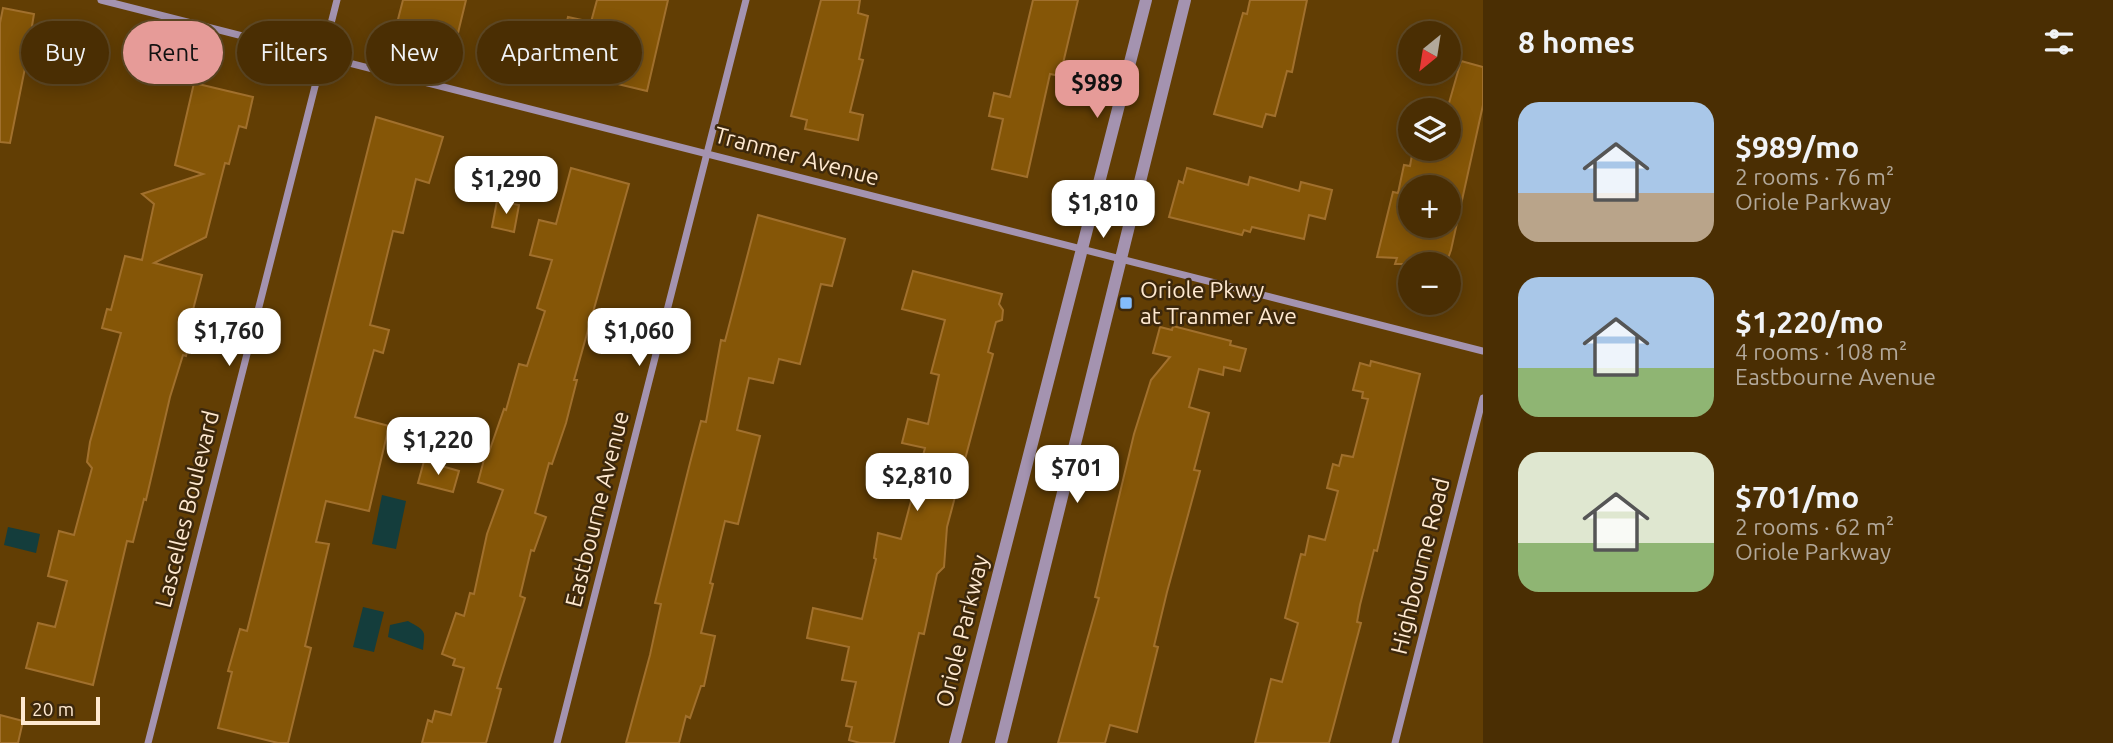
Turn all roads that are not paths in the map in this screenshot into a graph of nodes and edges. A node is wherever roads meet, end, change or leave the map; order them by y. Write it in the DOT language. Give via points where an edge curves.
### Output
graph roads {
  1 [pos="101,0"];
  2 [pos="337,0"];
  3 [pos="746,0"];
  4 [pos="1146,0"];
  5 [pos="1185,0"];
  6 [pos="332,21"];
  7 [pos="237,36"];
  8 [pos="352,65"];
  9 [pos="316,84"];
  10 [pos="708,153"];
  11 [pos="1080,249"];
  12 [pos="1119,259"];
  13 [pos="1483,351"];
  14 [pos="1483,398"];
  15 [pos="148,743"];
  16 [pos="557,743"];
  17 [pos="955,743"];
  18 [pos="1001,743"];
  19 [pos="1395,743"];
  1 -- 7 [label="street, Tranmer Avenue"];
  2 -- 6 [label="street, Lascelles Boulevard"];
  3 -- 10 [label="street, Eastbourne Avenue"];
  4 -- 11 [label="street, Oriole Parkway"];
  5 -- 12 [label="street"];
  8 -- 10 [label="street, Tranmer Avenue"];
  9 -- 15 [label="street, Lascelles Boulevard"];
  10 -- 11 [label="street, Tranmer Avenue"];
  10 -- 16 [label="street, Eastbourne Avenue"];
  11 -- 12 [label="street, Tranmer Avenue"];
  11 -- 17 [label="street, Oriole Parkway"];
  12 -- 13 [label="street, Tranmer Avenue"];
  12 -- 18 [label="street"];
  14 -- 19 [label="street, Highbourne Road"];
}
